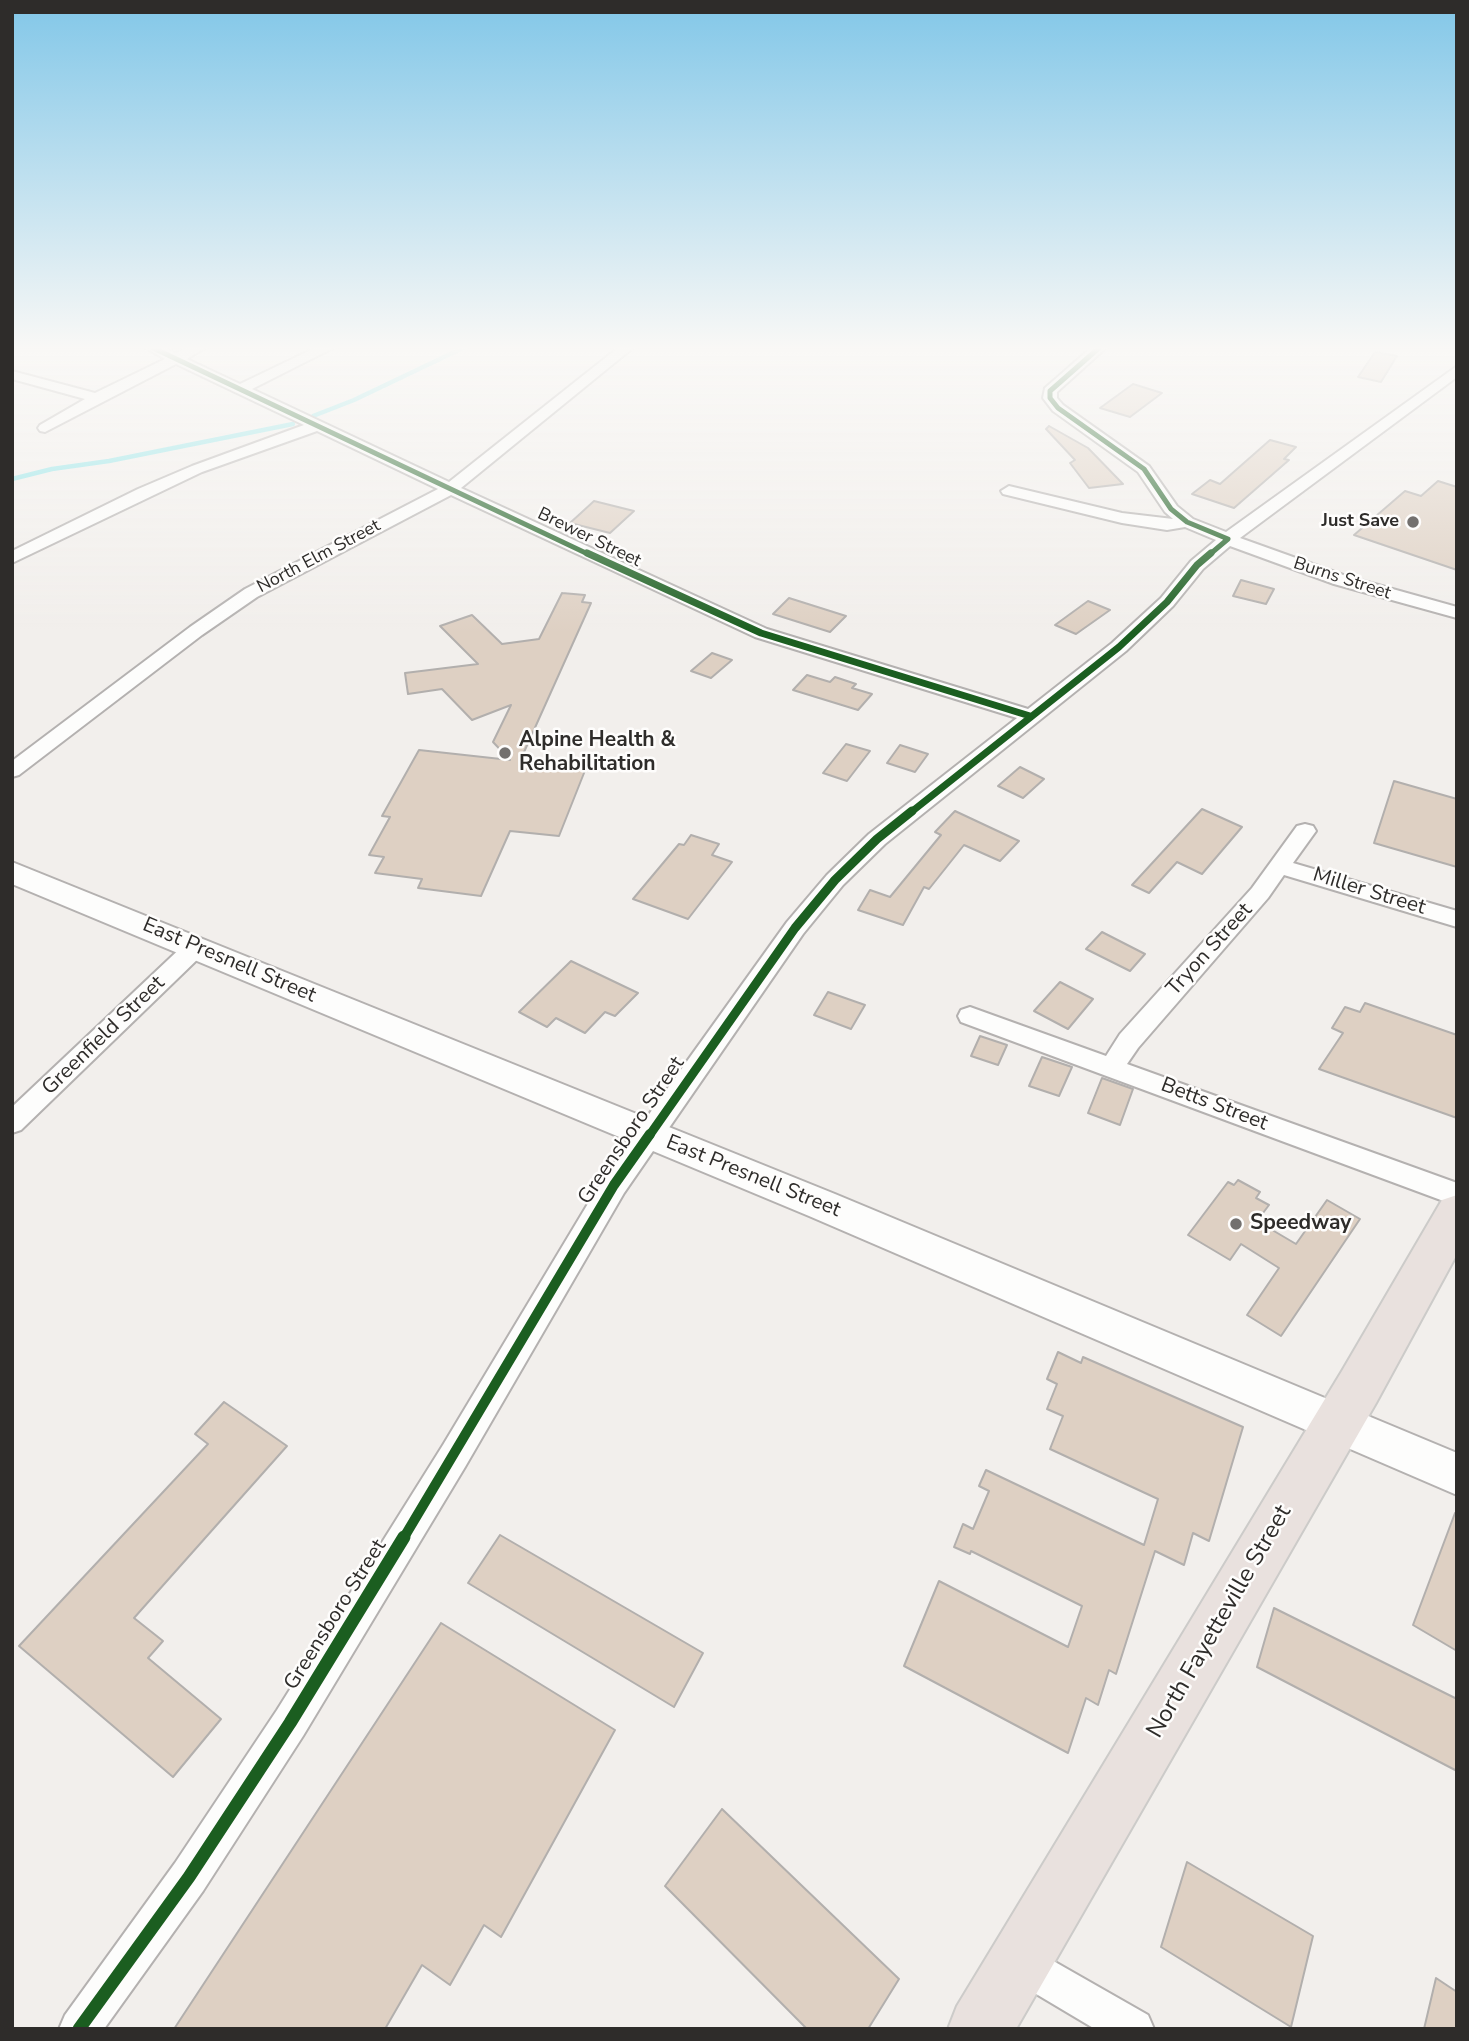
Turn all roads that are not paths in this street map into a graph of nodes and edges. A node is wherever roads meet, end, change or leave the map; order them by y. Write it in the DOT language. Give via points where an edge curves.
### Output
graph roads {
  1 [pos="271,442"];
  2 [pos="351,442"];
  3 [pos="508,442"];
  4 [pos="1106,442"];
  5 [pos="1363,442"];
  6 [pos="450,489"];
  7 [pos="1009,491"];
  8 [pos="1187,522"];
  9 [pos="1228,539"];
  10 [pos="12,558"];
  11 [pos="1457,613"];
  12 [pos="1030,716"];
  13 [pos="12,771"];
  14 [pos="1305,831"];
  15 [pos="1282,867"];
  16 [pos="12,872"];
  17 [pos="1457,919"];
  18 [pos="195,948"];
  19 [pos="970,1016"];
  20 [pos="1112,1067"];
  21 [pos="12,1123"];
  22 [pos="648,1133"];
  23 [pos="1457,1195"];
  24 [pos="1457,1213"];
  25 [pos="1337,1423"];
  26 [pos="1457,1474"];
  27 [pos="1020,1962"];
  28 [pos="79,2029"];
  29 [pos="980,2029"];
  30 [pos="1134,2029"];
  1 -- 10 [label="street" via="145,492"];
  2 -- 6 [label="street, Brewer Street"];
  3 -- 6 [label="street, North Elm Street"];
  4 -- 8 [label="street" via="1144,469 1171,509"];
  5 -- 9 [label="street, Greensboro Street"];
  6 -- 12 [label="street, Brewer Street" via="671,595 761,632"];
  6 -- 13 [label="street, North Elm Street" via="251,593"];
  7 -- 8 [label="street" via="1122,518 1167,525"];
  8 -- 9 [label="street"];
  9 -- 11 [label="street, Burns Street" via="1340,580"];
  9 -- 12 [label="street, Greensboro Street" via="1119,647"];
  12 -- 22 [label="street, Greensboro Street" via="877,839 835,880 795,928"];
  14 -- 15 [label="street, Tryon Street"];
  15 -- 17 [label="street, Miller Street"];
  15 -- 20 [label="street, Tryon Street" via="1129,1041"];
  16 -- 18 [label="main road, East Presnell Street"];
  18 -- 21 [label="street, Greenfield Street"];
  18 -- 22 [label="main road, East Presnell Street"];
  19 -- 20 [label="street, Betts Street"];
  20 -- 23 [label="street, Betts Street"];
  22 -- 25 [label="main road, East Presnell Street"];
  22 -- 28 [label="street, Greensboro Street" via="290,1723 189,1877"];
  24 -- 25 [label="main road, North Fayetteville Street"];
  25 -- 26 [label="main road, East Presnell Street"];
  25 -- 27 [label="main road, North Fayetteville Street"];
  27 -- 29 [label="main road, North Fayetteville Street"];
  27 -- 30 [label="street"];
}
